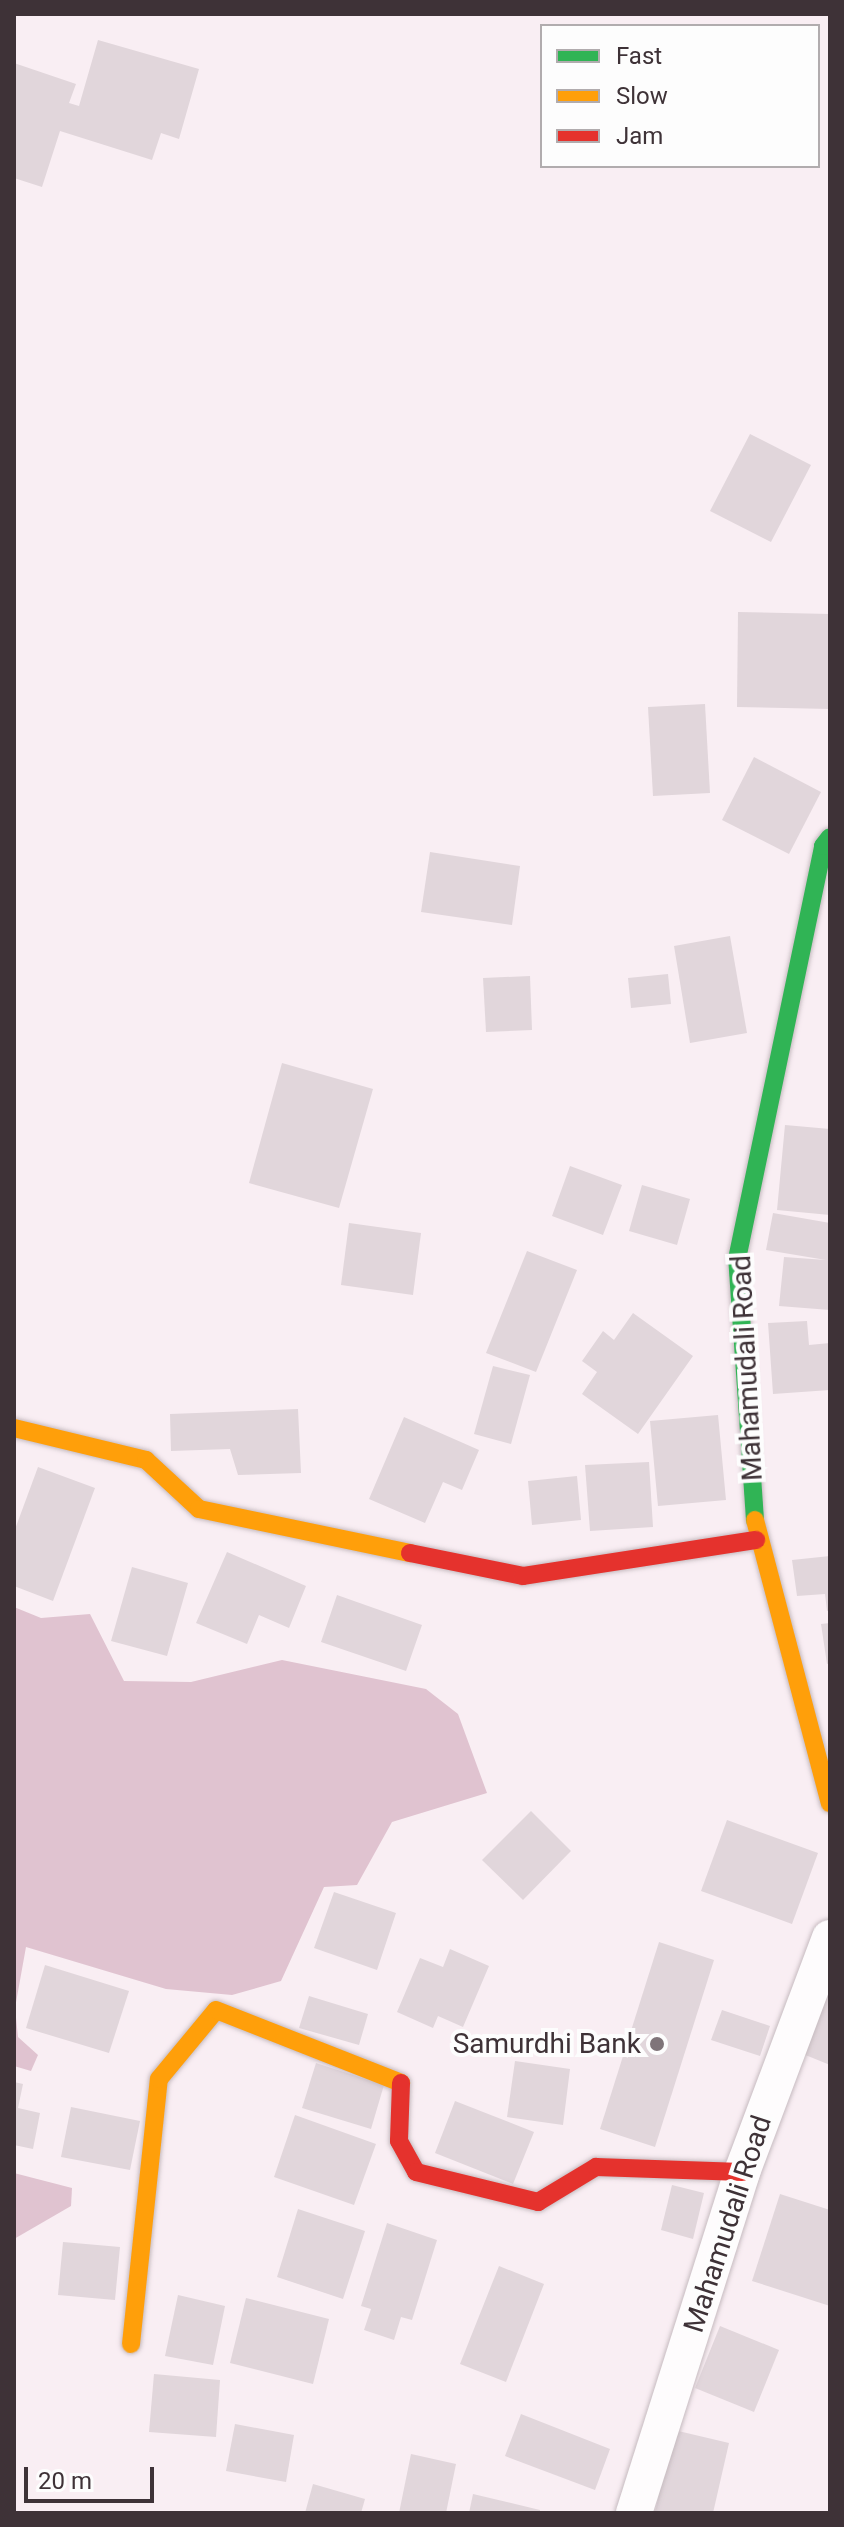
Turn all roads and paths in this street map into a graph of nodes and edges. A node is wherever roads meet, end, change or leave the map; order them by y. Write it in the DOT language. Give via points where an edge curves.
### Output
graph roads {
  1 [pos="830,837"];
  2 [pos="14,1428"];
  3 [pos="756,1540"];
  4 [pos="830,1803"];
  5 [pos="830,1938"];
  6 [pos="742,2172"];
  7 [pos="131,2344"];
  8 [pos="634,2513"];
  1 -- 3 [label="street, Mahamudali Road" via="823,846 737,1259"];
  2 -- 3 [label="street" via="146,1460 199,1509 523,1576"];
  3 -- 4 [label="street, Mahamudali Road"];
  5 -- 6 [label="street, Mahamudali Road"];
  6 -- 7 [label="street" via="596,2167 538,2202 416,2172 399,2141 401,2080 216,2010 159,2079"];
  6 -- 8 [label="street, Mahamudali Road"];
}
